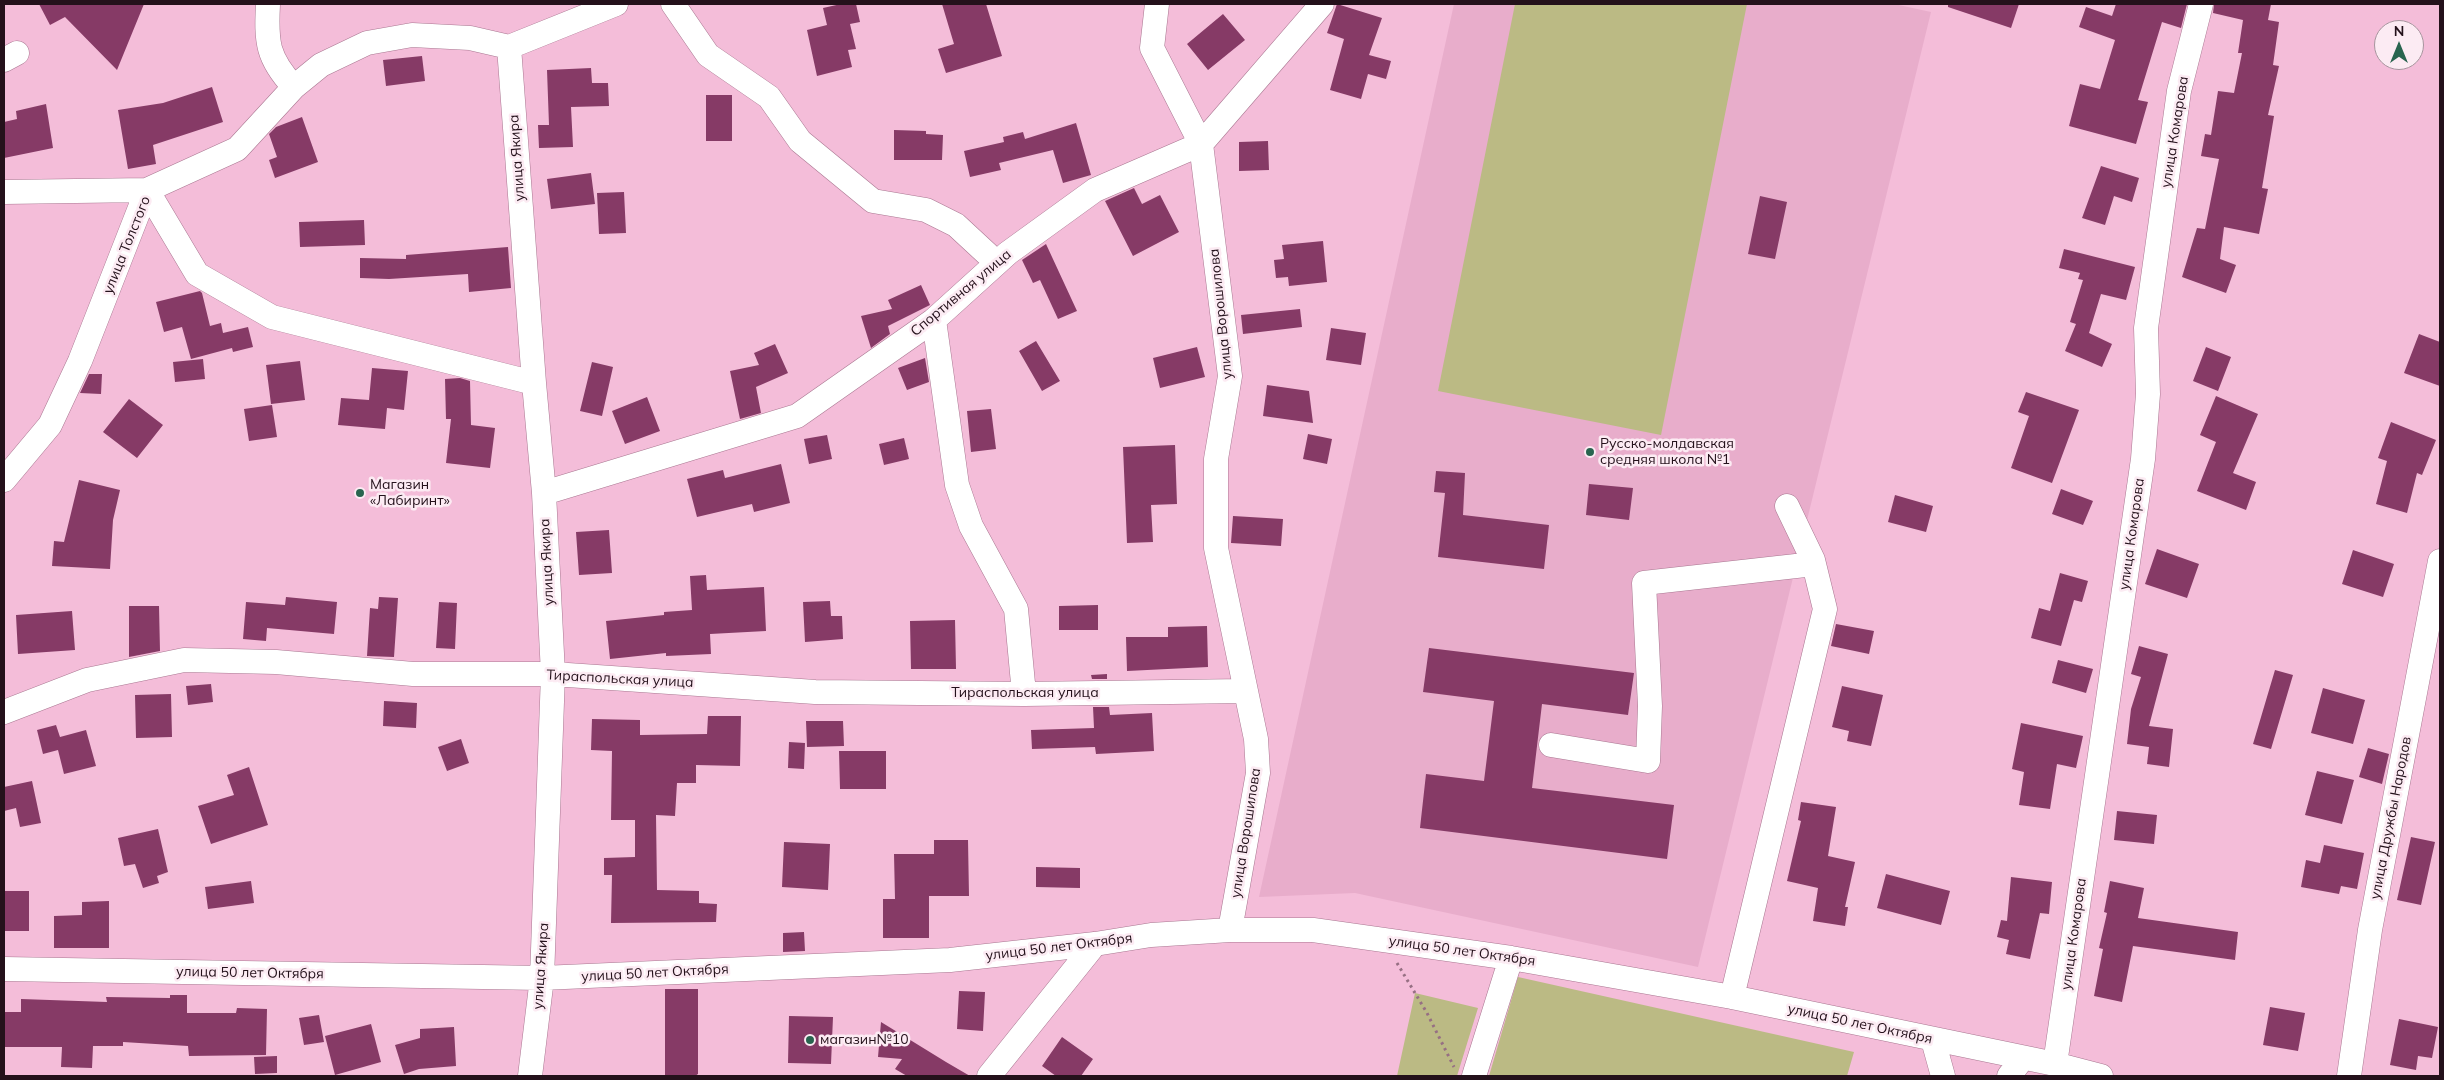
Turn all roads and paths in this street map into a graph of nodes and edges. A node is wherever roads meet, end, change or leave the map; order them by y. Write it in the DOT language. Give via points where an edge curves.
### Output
graph roads {
  1 [pos="268,4"];
  2 [pos="616,4"];
  3 [pos="673,4"];
  4 [pos="1157,4"];
  5 [pos="1322,4"];
  6 [pos="2201,4"];
  7 [pos="509,47"];
  8 [pos="294,86"];
  9 [pos="1201,144"];
  10 [pos="147,190"];
  11 [pos="4,192"];
  12 [pos="997,263"];
  13 [pos="934,320"];
  14 [pos="534,383"];
  15 [pos="4,480"];
  16 [pos="544,493"];
  17 [pos="1786,506"];
  18 [pos="2440,561"];
  19 [pos="1814,564"];
  20 [pos="552,674"];
  21 [pos="1245,691"];
  22 [pos="1024,694"];
  23 [pos="4,712"];
  24 [pos="1551,745"];
  25 [pos="1230,930"];
  26 [pos="1382,940"];
  27 [pos="1096,944"];
  28 [pos="1511,958"];
  29 [pos="4,969"];
  30 [pos="542,978"];
  31 [pos="1732,997"];
  32 [pos="1933,1040"];
  33 [pos="2023,1058"];
  34 [pos="2055,1064"];
  35 [pos="1464,1072"];
  36 [pos="530,1076"];
  37 [pos="989,1076"];
  38 [pos="1943,1076"];
  39 [pos="2009,1076"];
  40 [pos="2101,1076"];
  41 [pos="2349,1076"];
  1 -- 8 [label="street" via="266,38 278,70"];
  2 -- 7 [label="street"];
  3 -- 12 [label="street" via="708,55 769,97 800,141 867,197 873,201 926,210 956,225"];
  4 -- 9 [label="street, улица Ворошилова" via="1152,48"];
  5 -- 9 [label="street, Спортивная улица"];
  6 -- 34 [label="street, улица Комарова" via="2180,91 2146,328 2148,394 2142,459"];
  7 -- 8 [label="street" via="470,38 412,35 366,43 321,65"];
  7 -- 14 [label="street, улица Якира"];
  8 -- 10 [label="street" via="237,149"];
  9 -- 12 [label="street, Спортивная улица" via="1096,190"];
  9 -- 21 [label="street, улица Ворошилова" via="1230,376 1216,459 1216,548"];
  10 -- 11 [label="street"];
  10 -- 14 [label="street, улица Толстого" via="197,274 272,317"];
  10 -- 15 [label="street, улица Толстого" via="80,361 50,425"];
  12 -- 13 [label="street, Спортивная улица"];
  13 -- 16 [label="street, Спортивная улица" via="797,416"];
  13 -- 22 [label="street" via="957,485 971,526 1016,609"];
  14 -- 16 [label="street, улица Якира"];
  16 -- 20 [label="street, улица Якира"];
  17 -- 19 [label="street"];
  18 -- 41 [label="street, улица Дружбы Народов" via="2370,930"];
  19 -- 24 [label="street" via="1644,583 1650,706 1648,761"];
  19 -- 31 [label="street" via="1825,609"];
  20 -- 22 [label="street, Тираспольская улица" via="815,692"];
  20 -- 23 [label="street, Тираспольская улица" via="413,674 276,662 184,660 87,680"];
  20 -- 30 [label="street, улица Якира"];
  21 -- 22 [label="street, Тираспольская улица"];
  21 -- 25 [label="street, улица Ворошилова" via="1256,740 1258,773"];
  25 -- 26 [label="street, улица 50 лет Октября" via="1313,930"];
  25 -- 27 [label="street, улица 50 лет Октября" via="1151,935"];
  26 -- 28 [label="street, улица 50 лет Октября"];
  26 -- 35 [label="path"];
  27 -- 30 [label="street, улица 50 лет Октября" via="950,960"];
  27 -- 37 [label="street"];
  28 -- 31 [label="street, улица 50 лет Октября"];
  28 -- 35 [label="street"];
  29 -- 30 [label="street, улица 50 лет Октября"];
  30 -- 36 [label="street, улица Якира"];
  31 -- 32 [label="street, улица 50 лет Октября"];
  32 -- 33 [label="street, улица 50 лет Октября"];
  32 -- 38 [label="street"];
  33 -- 34 [label="street, улица 50 лет Октября"];
  33 -- 39 [label="street"];
  34 -- 40 [label="street, улица 50 лет Октября"];
}
